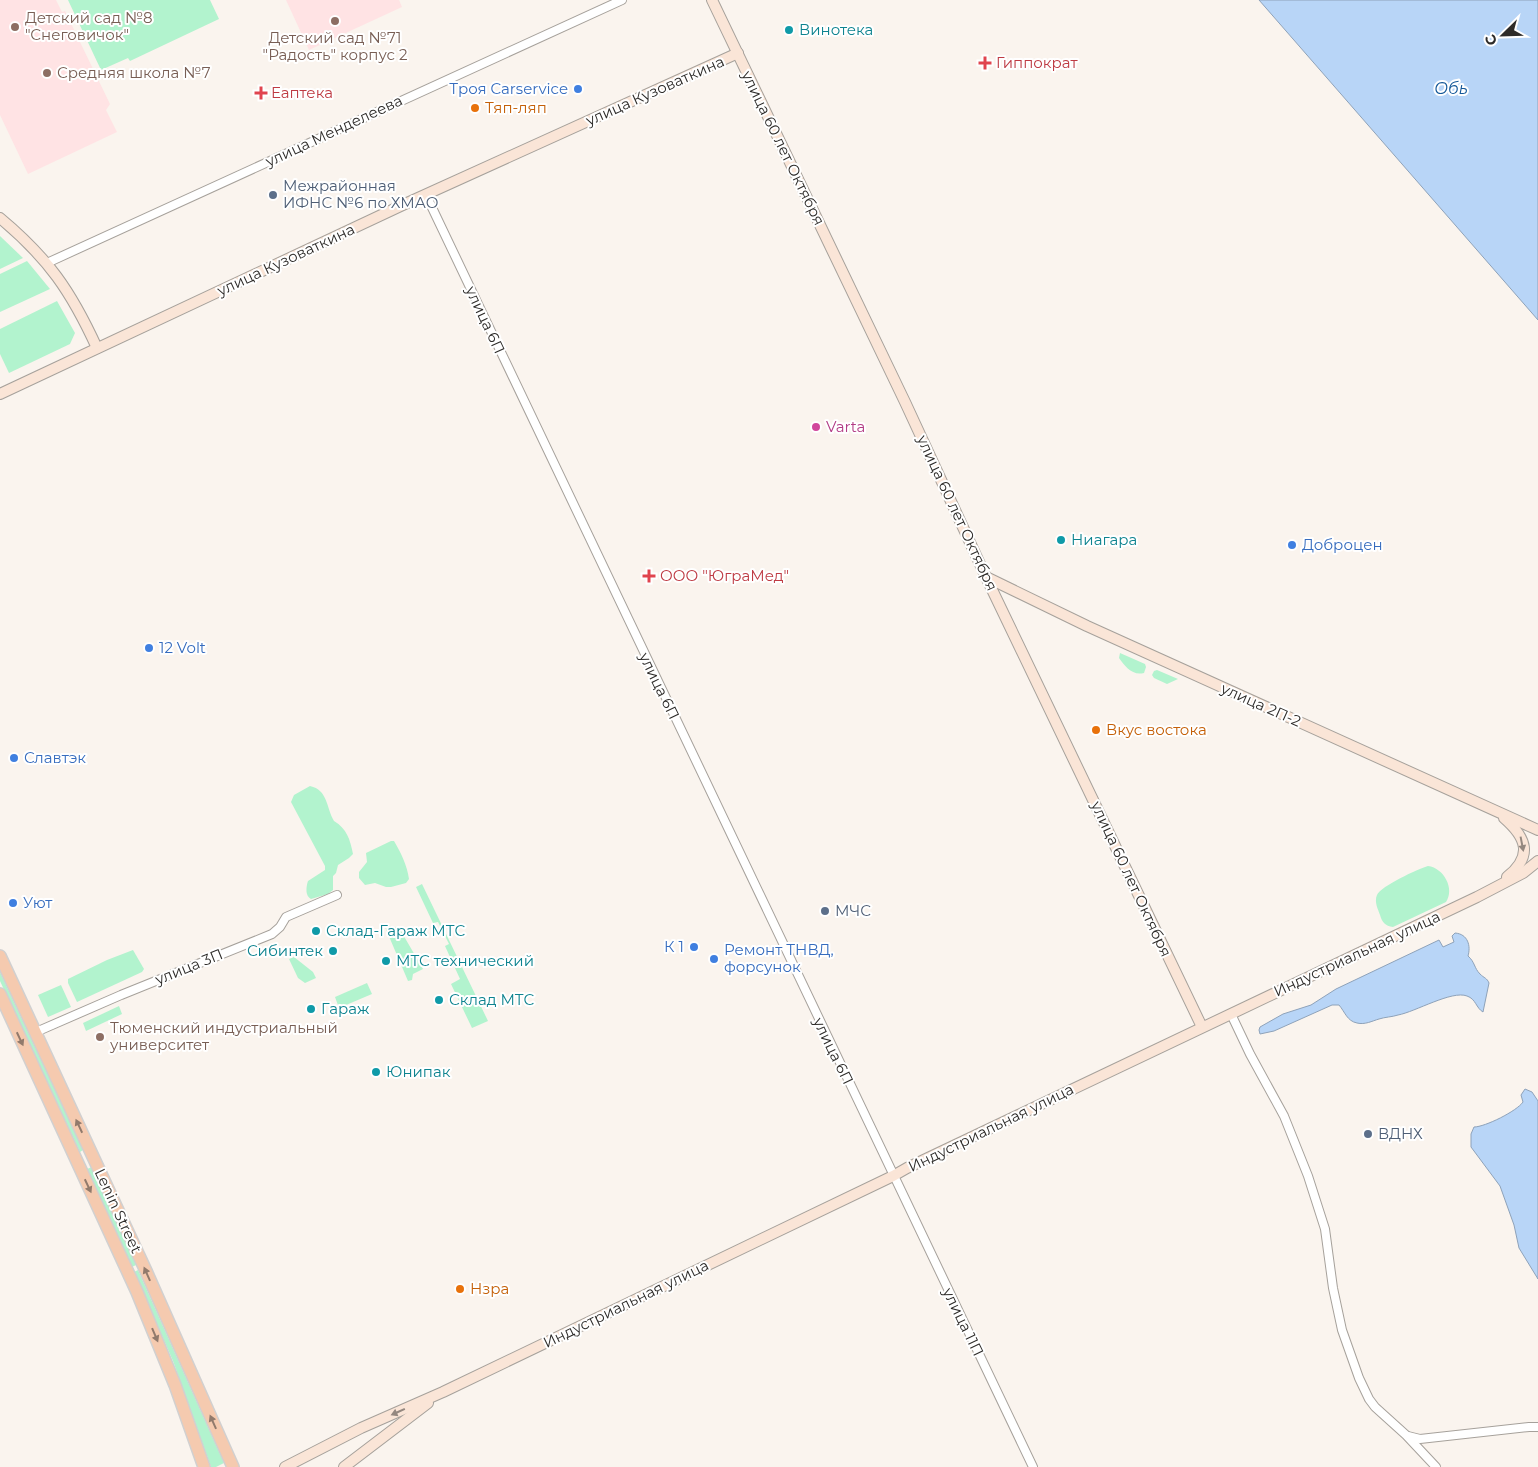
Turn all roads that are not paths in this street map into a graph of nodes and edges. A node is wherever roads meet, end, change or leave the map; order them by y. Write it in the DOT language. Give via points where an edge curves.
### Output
graph roads {
  1 [pos="622,0"];
  2 [pos="712,0"];
  3 [pos="738,53"];
  4 [pos="426,195"];
  5 [pos="0,218"];
  6 [pos="47,263"];
  7 [pos="97,348"];
  8 [pos="0,394"];
  9 [pos="986,577"];
  10 [pos="1492,808"];
  11 [pos="1538,830"];
  12 [pos="1538,861"];
  13 [pos="1538,871"];
  14 [pos="336,896"];
  15 [pos="1477,897"];
  16 [pos="0,956"];
  17 [pos="0,994"];
  18 [pos="1231,1014"];
  19 [pos="1202,1027"];
  20 [pos="36,1032"];
  21 [pos="93,1157"];
  22 [pos="78,1164"];
  23 [pos="893,1176"];
  24 [pos="443,1392"];
  25 [pos="1538,1427"];
  26 [pos="1406,1435"];
  27 [pos="232,1466"];
  28 [pos="204,1467"];
  29 [pos="285,1467"];
  30 [pos="344,1467"];
  31 [pos="1033,1467"];
  32 [pos="1436,1467"];
  1 -- 6 [label="street, улица Менделеева"];
  2 -- 3 [label="main road, улица 60 лет Октября"];
  3 -- 4 [label="main road, улица Кузоваткина"];
  3 -- 9 [label="main road, улица 60 лет Октября"];
  4 -- 7 [label="main road, улица Кузоваткина"];
  4 -- 23 [label="street, улица 6П"];
  5 -- 6 [label="main road"];
  6 -- 7 [label="main road" via="73,300"];
  7 -- 8 [label="main road, улица Кузоваткина"];
  9 -- 10 [label="main road, улица 2П-2" via="1096,630"];
  9 -- 19 [label="main road, улица 60 лет Октября"];
  10 -- 11 [label="main road, улица 2П-2"];
  10 -- 15 [label="main road, one-way" via="1520,835 1523,859 1513,872"];
  12 -- 15 [label="main road, Индустриальная улица"];
  13 -- 15 [label="main road"];
  14 -- 20 [label="street, улица 3П" via="286,917 272,934"];
  15 -- 18 [label="main road, Индустриальная улица"];
  16 -- 20 [label="main road, Lenin Street"];
  17 -- 22 [label="main road, Lenin Street, one-way"];
  18 -- 19 [label="main road, Индустриальная улица"];
  18 -- 26 [label="street" via="1284,1116 1312,1185 1325,1229 1340,1323 1357,1372 1375,1407"];
  19 -- 23 [label="main road, Индустриальная улица"];
  21 -- 20 [label="main road, Lenin Street, one-way"];
  21 -- 22 [label="main road"];
  27 -- 21 [label="main road, Lenin Street, one-way"];
  22 -- 28 [label="main road, Lenin Street, one-way" via="157,1340"];
  23 -- 24 [label="main road, Индустриальная улица"];
  23 -- 31 [label="street, улица 11П"];
  24 -- 29 [label="main road, Индустриальная улица, one-way" via="361,1428"];
  24 -- 30 [label="main road, Индустриальная улица"];
  25 -- 26 [label="street" via="1420,1438"];
  26 -- 32 [label="street"];
}
